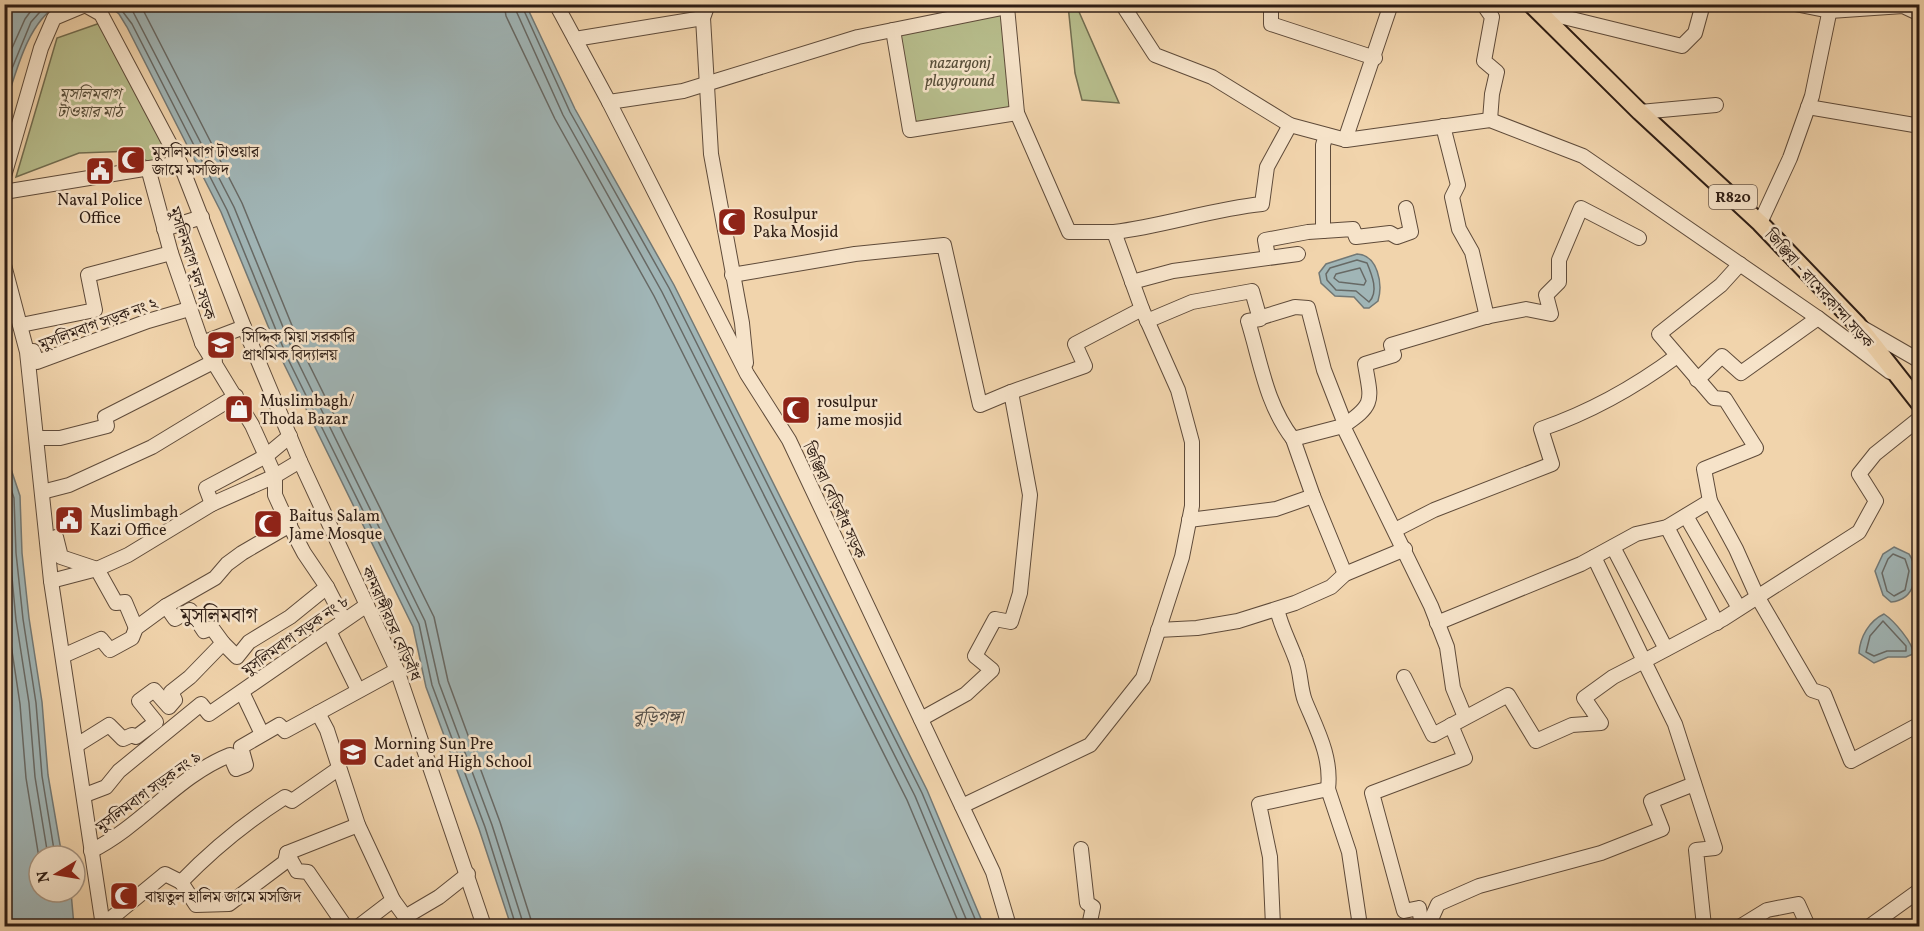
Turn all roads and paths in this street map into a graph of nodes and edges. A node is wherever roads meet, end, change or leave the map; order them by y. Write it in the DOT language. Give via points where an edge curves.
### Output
graph roads {
  1 [pos="556,4"];
  2 [pos="708,4"];
  3 [pos="1122,4"];
  4 [pos="1271,4"];
  5 [pos="1391,4"];
  6 [pos="1483,4"];
  7 [pos="1703,4"];
  8 [pos="1795,4"];
  9 [pos="1008,6"];
  10 [pos="1535,8"];
  11 [pos="1831,8"];
  12 [pos="1920,14"];
  13 [pos="703,18"];
  14 [pos="893,30"];
  15 [pos="575,39"];
  16 [pos="1375,58"];
  17 [pos="709,83"];
  18 [pos="609,102"];
  19 [pos="1716,105"];
  20 [pos="1808,107"];
  21 [pos="1640,112"];
  22 [pos="1017,113"];
  23 [pos="1490,120"];
  24 [pos="1290,125"];
  25 [pos="1443,126"];
  26 [pos="1920,126"];
  27 [pos="1326,135"];
  28 [pos="1346,140"];
  29 [pos="180,163"];
  30 [pos="148,168"];
  31 [pos="4,176"];
  32 [pos="4,192"];
  33 [pos="1406,208"];
  34 [pos="202,217"];
  35 [pos="1760,223"];
  36 [pos="164,229"];
  37 [pos="1323,231"];
  38 [pos="1114,232"];
  39 [pos="1639,238"];
  40 [pos="171,253"];
  41 [pos="1298,254"];
  42 [pos="1268,256"];
  43 [pos="1740,264"];
  44 [pos="4,265"];
  45 [pos="732,275"];
  46 [pos="1132,282"];
  47 [pos="189,309"];
  48 [pos="1144,315"];
  49 [pos="1487,317"];
  50 [pos="1259,318"];
  51 [pos="1818,318"];
  52 [pos="1857,324"];
  53 [pos="21,325"];
  54 [pos="244,327"];
  55 [pos="202,343"];
  56 [pos="27,352"];
  57 [pos="1677,356"];
  58 [pos="214,361"];
  59 [pos="1920,361"];
  60 [pos="747,374"];
  61 [pos="1697,380"];
  62 [pos="1901,381"];
  63 [pos="1011,393"];
  64 [pos="236,396"];
  65 [pos="1920,404"];
  66 [pos="1920,418"];
  67 [pos="1344,425"];
  68 [pos="290,436"];
  69 [pos="38,438"];
  70 [pos="1293,439"];
  71 [pos="266,456"];
  72 [pos="300,461"];
  73 [pos="275,476"];
  74 [pos="47,491"];
  75 [pos="1313,496"];
  76 [pos="1710,501"];
  77 [pos="212,504"];
  78 [pos="1686,516"];
  79 [pos="1189,520"];
  80 [pos="290,525"];
  81 [pos="1667,527"];
  82 [pos="1395,530"];
  83 [pos="1613,547"];
  84 [pos="1405,549"];
  85 [pos="1594,557"];
  86 [pos="97,569"];
  87 [pos="1345,574"];
  88 [pos="51,581"];
  89 [pos="327,586"];
  90 [pos="1757,596"];
  91 [pos="367,605"];
  92 [pos="166,606"];
  93 [pos="1277,609"];
  94 [pos="1739,609"];
  95 [pos="344,621"];
  96 [pos="1437,622"];
  97 [pos="1717,623"];
  98 [pos="136,628"];
  99 [pos="1158,630"];
  100 [pos="328,631"];
  101 [pos="223,643"];
  102 [pos="1666,649"];
  103 [pos="65,655"];
  104 [pos="1644,661"];
  105 [pos="397,670"];
  106 [pos="1404,677"];
  107 [pos="358,690"];
  108 [pos="242,692"];
  109 [pos="318,713"];
  110 [pos="1465,717"];
  111 [pos="921,718"];
  112 [pos="1920,724"];
  113 [pos="1451,725"];
  114 [pos="262,734"];
  115 [pos="77,746"];
  116 [pos="338,769"];
  117 [pos="1694,784"];
  118 [pos="1328,789"];
  119 [pos="85,795"];
  120 [pos="962,806"];
  121 [pos="358,825"];
  122 [pos="1081,849"];
  123 [pos="91,851"];
  124 [pos="286,853"];
  125 [pos="468,874"];
  126 [pos="181,882"];
  127 [pos="1920,890"];
  128 [pos="393,900"];
  129 [pos="121,910"];
  130 [pos="409,922"];
  131 [pos="103,926"];
  132 [pos="124,927"];
  133 [pos="345,927"];
  134 [pos="359,927"];
  135 [pos="484,927"];
  136 [pos="1009,927"];
  137 [pos="1089,927"];
  138 [pos="1273,927"];
  139 [pos="1360,927"];
  140 [pos="1423,927"];
  141 [pos="1704,927"];
  142 [pos="1741,927"];
  143 [pos="1808,927"];
  144 [pos="1869,927"];
  1 -- 15 [label="street, জিঞ্জিরা বেড়িবাঁধ সড়ক"];
  2 -- 13 [label="street"];
  3 -- 24 [label="street" via="1155,55 1212,76"];
  4 -- 16 [label="street" via="1271,24"];
  5 -- 16 [label="street"];
  6 -- 23 [label="street" via="1492,17 1484,61 1497,72"];
  7 -- 10 [label="street" via="1695,33 1682,46"];
  8 -- 11 [label="street"];
  9 -- 14 [label="street"];
  9 -- 22 [label="street"];
  10 -- 21 [label="main road, জিঞ্জিরা - রামেরকান্দা সড়ক / R820"];
  11 -- 12 [label="street" via="1903,6"];
  11 -- 20 [label="street"];
  13 -- 15 [label="street"];
  13 -- 17 [label="street"];
  14 -- 17 [label="street"];
  14 -- 22 [label="street" via="910,130"];
  15 -- 18 [label="street, জিঞ্জিরা বেড়িবাঁধ সড়ক"];
  16 -- 28 [label="street"];
  17 -- 18 [label="street"];
  17 -- 45 [label="street" via="711,154"];
  18 -- 60 [label="street, জিঞ্জিরা বেড়িবাঁধ সড়ক"];
  19 -- 21 [label="street"];
  20 -- 26 [label="street"];
  20 -- 35 [label="street"];
  21 -- 35 [label="main road, জিঞ্জিরা - রামেরকান্দা সড়ক / R820"];
  22 -- 38 [label="street" via="1069,232"];
  23 -- 25 [label="street"];
  23 -- 43 [label="street" via="1583,156"];
  24 -- 27 [label="street"];
  24 -- 38 [label="street" via="1267,167 1262,204"];
  25 -- 28 [label="street"];
  25 -- 49 [label="street" via="1458,185 1452,197 1459,229 1472,252"];
  27 -- 28 [label="street"];
  27 -- 37 [label="street"];
  29 -- 30 [label="street"];
  29 -- 31 [label="street, কামরাঙ্গীরচর বেড়িবাঁধ" via="101,14 85,6 54,18 41,48"];
  29 -- 34 [label="street, কামরাঙ্গীরচর বেড়িবাঁধ"];
  30 -- 32 [label="street"];
  30 -- 36 [label="street, মুসলিমবাগ মূল সড়ক"];
  33 -- 37 [label="street" via="1411,232 1397,237 1390,233 1356,237 1353,229"];
  34 -- 36 [label="street"];
  34 -- 54 [label="street, কামরাঙ্গীরচর বেড়িবাঁধ"];
  35 -- 52 [label="main road, জিঞ্জিরা - রামেরকান্দা সড়ক / R820"];
  36 -- 40 [label="street, মুসলিমবাগ মূল সড়ক"];
  37 -- 42 [label="street" via="1265,240"];
  38 -- 46 [label="street"];
  39 -- 49 [label="street" via="1581,208 1559,260 1558,282 1546,295 1551,314 1526,309"];
  40 -- 47 [label="street, মুসলিমবাগ মূল সড়ক"];
  40 -- 53 [label="street" via="91,273 88,277 95,310"];
  41 -- 42 [label="street"];
  42 -- 46 [label="street" via="1173,271"];
  43 -- 51 [label="street"];
  43 -- 57 [label="street" via="1722,285 1659,334"];
  44 -- 53 [label="street"];
  45 -- 60 [label="street"];
  45 -- 63 [label="street" via="855,254 944,245 980,405"];
  46 -- 48 [label="street"];
  47 -- 55 [label="street, মুসলিমবাগ মূল সড়ক"];
  47 -- 56 [label="street, মুসলিমবাগ সড়ক নং ২" via="37,362 33,351"];
  48 -- 50 [label="street" via="1252,291"];
  48 -- 63 [label="street" via="1075,344 1085,366"];
  48 -- 79 [label="street" via="1178,390 1192,442"];
  49 -- 67 [label="street" via="1391,345 1394,355 1365,364 1370,397 1364,412"];
  50 -- 67 [label="street" via="1295,306 1308,308"];
  50 -- 70 [label="street" via="1248,321 1266,392"];
  51 -- 61 [label="street" via="1741,374 1722,356"];
  51 -- 62 [label="street"];
  52 -- 59 [label="street"];
  52 -- 62 [label="main road, জিঞ্জিরা - রামেরকান্দা সড়ক / R820"];
  53 -- 56 [label="street"];
  54 -- 55 [label="street"];
  54 -- 68 [label="street, কামরাঙ্গীরচর বেড়িবাঁধ"];
  55 -- 58 [label="street, মুসলিমবাগ মূল সড়ক"];
  56 -- 69 [label="street"];
  57 -- 61 [label="street"];
  57 -- 82 [label="street" via="1604,403 1541,429 1552,464 1434,510"];
  58 -- 64 [label="street, মুসলিমবাগ মূল সড়ক"];
  58 -- 69 [label="street" via="106,416 107,426 60,438"];
  60 -- 111 [label="street, জিঞ্জিরা বেড়িবাঁধ সড়ক" via="789,440"];
  61 -- 76 [label="street" via="1714,398 1725,399 1756,448 1704,469"];
  62 -- 65 [label="main road, জিঞ্জিরা - রামেরকান্দা সড়ক / R820"];
  63 -- 111 [label="street" via="1030,495 1020,593 1011,622 995,619 975,656 992,670 966,694"];
  64 -- 71 [label="street, মুসলিমবাগ মূল সড়ক"];
  64 -- 74 [label="street" via="152,447"];
  66 -- 90 [label="street" via="1875,454 1859,474 1876,501 1859,532"];
  67 -- 70 [label="street"];
  67 -- 82 [label="street"];
  68 -- 71 [label="street"];
  68 -- 72 [label="street, কামরাঙ্গীরচর বেড়িবাঁধ"];
  69 -- 74 [label="street"];
  70 -- 75 [label="street"];
  71 -- 73 [label="street, মুসলিমবাগ মূল সড়ক"];
  71 -- 77 [label="street" via="206,488"];
  72 -- 73 [label="street"];
  72 -- 91 [label="street, কামরাঙ্গীরচর বেড়িবাঁধ"];
  73 -- 77 [label="street"];
  73 -- 80 [label="street, মুসলিমবাগ মূল সড়ক" via="275,495"];
  74 -- 86 [label="street" via="59,555"];
  74 -- 88 [label="street"];
  75 -- 79 [label="street" via="1276,508"];
  75 -- 87 [label="street"];
  76 -- 78 [label="street"];
  76 -- 90 [label="street"];
  77 -- 86 [label="street" via="128,555"];
  78 -- 81 [label="street"];
  78 -- 94 [label="street"];
  79 -- 99 [label="street" via="1182,557"];
  80 -- 89 [label="street, মুসলিমবাগ মূল সড়ক"];
  80 -- 92 [label="street" via="242,553 216,578"];
  81 -- 83 [label="street" via="1636,534"];
  81 -- 97 [label="street"];
  82 -- 84 [label="street"];
  83 -- 85 [label="street"];
  83 -- 102 [label="street"];
  84 -- 87 [label="street"];
  84 -- 96 [label="street"];
  85 -- 96 [label="street"];
  85 -- 104 [label="street"];
  86 -- 88 [label="street"];
  86 -- 98 [label="street" via="116,603 125,601"];
  87 -- 93 [label="street" via="1331,587"];
  88 -- 103 [label="street"];
  89 -- 95 [label="street, মুসলিমবাগ মূল সড়ক"];
  89 -- 101 [label="street" via="290,617 249,642 237,657"];
  90 -- 94 [label="street"];
  90 -- 112 [label="street" via="1812,690 1824,694 1851,761"];
  91 -- 95 [label="street, মুসলিমবাগ সড়ক নং ৮"];
  91 -- 105 [label="street, কামরাঙ্গীরচর বেড়িবাঁধ"];
  92 -- 98 [label="street"];
  92 -- 101 [label="street" via="175,619 190,610 204,631 212,628"];
  93 -- 99 [label="street" via="1208,627"];
  93 -- 118 [label="street" via="1297,662 1304,699 1320,733 1330,773"];
  94 -- 97 [label="street"];
  95 -- 100 [label="street, মুসলিমবাগ সড়ক নং ৮"];
  96 -- 110 [label="street" via="1447,647 1453,688"];
  97 -- 102 [label="street"];
  98 -- 103 [label="street" via="132,638 110,650 100,639"];
  99 -- 120 [label="street" via="1143,678 1090,745"];
  100 -- 107 [label="street"];
  100 -- 108 [label="street, মুসলিমবাগ সড়ক নং ৮"];
  101 -- 115 [label="street" via="171,692 175,700 169,707 154,690 139,701 156,722 136,737 123,739 109,725"];
  102 -- 104 [label="street"];
  103 -- 115 [label="street"];
  104 -- 110 [label="street" via="1584,698 1601,723 1572,725 1536,741 1508,695"];
  104 -- 117 [label="street" via="1675,724"];
  105 -- 107 [label="street"];
  105 -- 125 [label="street, কামরাঙ্গীরচর বেড়িবাঁধ"];
  106 -- 113 [label="street" via="1433,735"];
  107 -- 109 [label="street"];
  108 -- 114 [label="street, মুসলিমবাগ সড়ক নং ৮"];
  108 -- 119 [label="street, মুসলিমবাগ সড়ক নং ৮" via="207,715 201,704 118,771 106,787"];
  109 -- 114 [label="street" via="285,732 279,725"];
  109 -- 116 [label="street"];
  110 -- 113 [label="street"];
  111 -- 120 [label="street, জিঞ্জিরা বেড়িবাঁধ সড়ক"];
  113 -- 140 [label="street" via="1465,758 1372,793 1404,911 1419,908"];
  114 -- 123 [label="street, মুসলিমবাগ সড়ক নং ৯" via="240,748 246,765 236,769 229,755 168,793 115,839"];
  115 -- 119 [label="street"];
  116 -- 121 [label="street"];
  116 -- 126 [label="street" via="292,801 285,797 255,816 212,850"];
  117 -- 140 [label="street" via="1651,801 1662,829 1600,853 1479,886 1438,904 1429,924"];
  117 -- 141 [label="street" via="1715,848 1696,850"];
  118 -- 138 [label="street" via="1259,804 1270,857"];
  118 -- 139 [label="street" via="1349,852"];
  119 -- 123 [label="street"];
  120 -- 136 [label="street, জিঞ্জিরা বেড়িবাঁধ সড়ক" via="993,872"];
  121 -- 124 [label="street"];
  121 -- 128 [label="street"];
  122 -- 137 [label="street" via="1087,903 1093,907"];
  123 -- 131 [label="street"];
  124 -- 126 [label="street" via="285,862 229,904 196,905"];
  124 -- 133 [label="street" via="297,871 308,872"];
  125 -- 130 [label="street"];
  125 -- 135 [label="street, কামরাঙ্গীরচর বেড়িবাঁধ"];
  126 -- 129 [label="street" via="165,874"];
  127 -- 144 [label="street"];
  128 -- 130 [label="street"];
  128 -- 134 [label="street"];
  129 -- 131 [label="street"];
  129 -- 132 [label="street"];
  142 -- 143 [label="street" via="1767,910 1798,904"];
}
